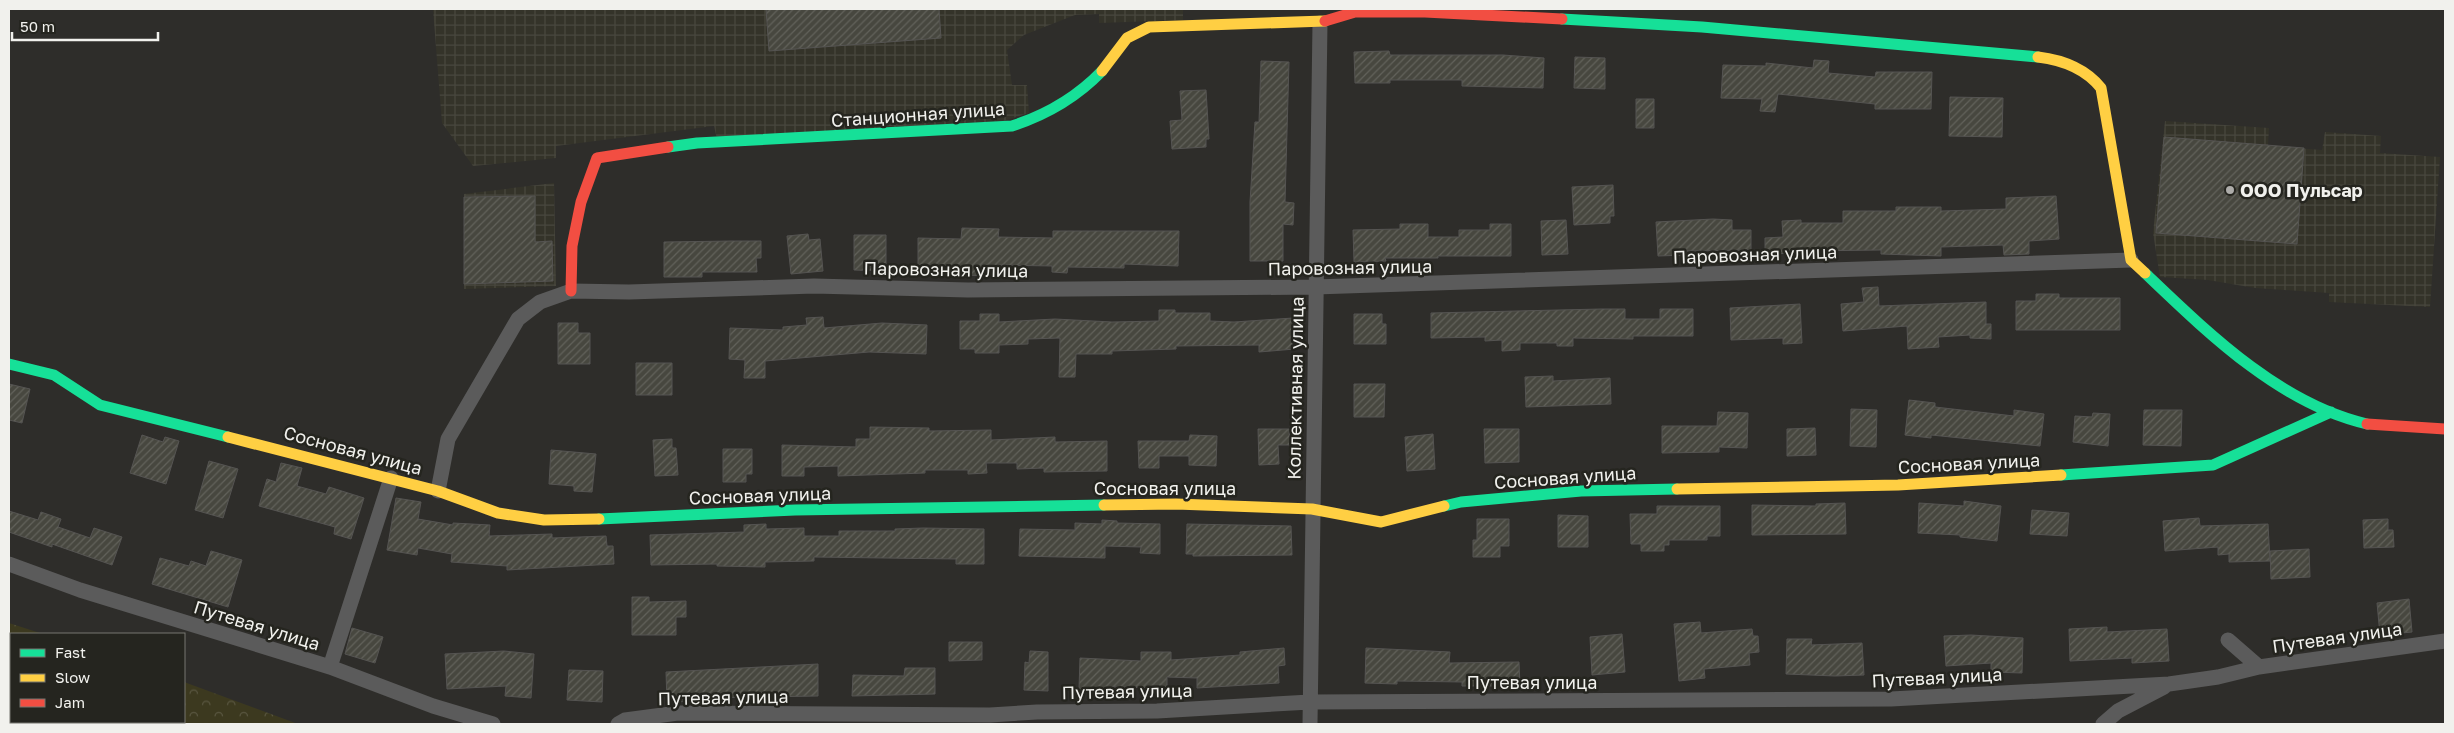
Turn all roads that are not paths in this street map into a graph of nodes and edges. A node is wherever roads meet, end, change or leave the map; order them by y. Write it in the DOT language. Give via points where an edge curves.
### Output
graph roads {
  1 [pos="1320,22"];
  2 [pos="2130,260"];
  3 [pos="1316,287"];
  4 [pos="571,291"];
  5 [pos="9,364"];
  6 [pos="2331,412"];
  7 [pos="2445,429"];
  8 [pos="391,478"];
  9 [pos="438,491"];
  10 [pos="1312,509"];
  11 [pos="9,564"];
  12 [pos="2228,640"];
  13 [pos="2445,641"];
  14 [pos="330,667"];
  15 [pos="2259,667"];
  16 [pos="2170,684"];
  17 [pos="1310,702"];
  18 [pos="493,724"];
  19 [pos="618,724"];
  20 [pos="1310,724"];
  21 [pos="2102,724"];
  1 -- 2 [label="street, Станционная улица" via="1355,12 1569,18 1882,41 2056,59 2090,74 2101,88"];
  1 -- 3 [label="street, Коллективная улица"];
  1 -- 4 [label="street, Станционная улица" via="1149,27 1127,38 1102,72 1083,90 1038,118 1012,126 697,144 597,158 581,202 572,246"];
  2 -- 3 [label="street, Паровозная улица"];
  2 -- 6 [label="street" via="2251,368"];
  3 -- 4 [label="street, Паровозная улица" via="968,290 814,286"];
  3 -- 10 [label="street, Коллективная улица"];
  4 -- 9 [label="street" via="540,302 518,319 448,440"];
  5 -- 8 [label="street, Сосновая улица" via="54,375 100,405"];
  6 -- 7 [label="street" via="2365,424"];
  6 -- 10 [label="street, Сосновая улица" via="2213,465 1898,485 1581,491 1461,502 1381,522"];
  8 -- 9 [label="street, Сосновая улица"];
  8 -- 14 [label="street"];
  9 -- 10 [label="street, Сосновая улица" via="498,513 544,520 795,510 1066,505 1176,504"];
  10 -- 17 [label="street, Коллективная улица"];
  11 -- 14 [label="street, Путевая улица" via="80,590"];
  12 -- 15 [label="street"];
  13 -- 15 [label="street, Путевая улица"];
  14 -- 18 [label="street, Путевая улица" via="433,706"];
  15 -- 16 [label="street, Путевая улица"];
  16 -- 17 [label="street, Путевая улица" via="1891,699"];
  16 -- 21 [label="street" via="2118,710"];
  17 -- 19 [label="street, Путевая улица" via="1157,711 990,715 678,713 625,720"];
  17 -- 20 [label="street, Коллективная улица"];
}
